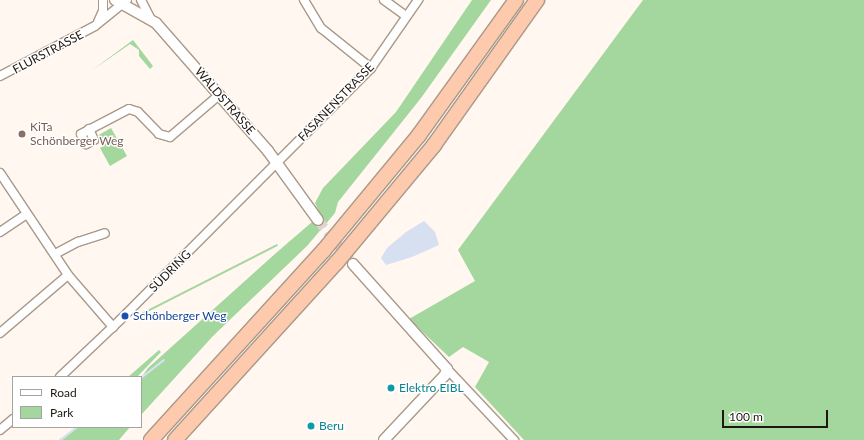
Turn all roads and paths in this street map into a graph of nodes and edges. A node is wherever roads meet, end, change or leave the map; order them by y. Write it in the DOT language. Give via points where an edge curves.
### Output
graph roads {
  1 [pos="103,0"];
  2 [pos="140,0"];
  3 [pos="304,0"];
  4 [pos="384,0"];
  5 [pos="418,0"];
  6 [pos="516,0"];
  7 [pos="537,0"];
  8 [pos="122,1"];
  9 [pos="406,16"];
  10 [pos="150,18"];
  11 [pos="95,26"];
  12 [pos="371,68"];
  13 [pos="0,76"];
  14 [pos="219,95"];
  15 [pos="89,129"];
  16 [pos="276,161"];
  17 [pos="0,173"];
  18 [pos="27,214"];
  19 [pos="318,220"];
  20 [pos="0,232"];
  21 [pos="105,233"];
  22 [pos="55,254"];
  23 [pos="353,264"];
  24 [pos="68,275"];
  25 [pos="113,327"];
  26 [pos="0,333"];
  27 [pos="446,369"];
  28 [pos="61,376"];
  29 [pos="12,420"];
  30 [pos="0,430"];
  31 [pos="151,440"];
  32 [pos="175,440"];
  33 [pos="384,440"];
  34 [pos="514,440"];
  1 -- 11 [label="street, FLURSTRASSE" via="103,11"];
  2 -- 10 [label="street"];
  3 -- 12 [label="street" via="321,28"];
  4 -- 9 [label="street"];
  5 -- 9 [label="street, FASANENSTRASSE"];
  6 -- 31 [label="highway" via="419,135 329,244"];
  7 -- 32 [label="highway" via="423,158 337,262"];
  8 -- 10 [label="street, WALDSTRASSE"];
  8 -- 11 [label="street, FLURSTRASSE"];
  9 -- 12 [label="street, FASANENSTRASSE"];
  10 -- 14 [label="street, WALDSTRASSE"];
  11 -- 13 [label="street, FLURSTRASSE"];
  12 -- 16 [label="street, FASANENSTRASSE"];
  14 -- 15 [label="street" via="170,137 158,134 138,112 129,109"];
  14 -- 16 [label="street, WALDSTRASSE"];
  16 -- 19 [label="street, WALDSTRASSE"];
  16 -- 25 [label="street, SÜDRING"];
  17 -- 18 [label="street"];
  18 -- 20 [label="street"];
  18 -- 22 [label="street"];
  21 -- 22 [label="street" via="78,242"];
  22 -- 24 [label="street"];
  23 -- 27 [label="street"];
  24 -- 25 [label="street"];
  24 -- 26 [label="street"];
  25 -- 28 [label="street, SÜDRING"];
  27 -- 33 [label="street" via="445,375"];
  27 -- 34 [label="street"];
  29 -- 30 [label="street"];
}
